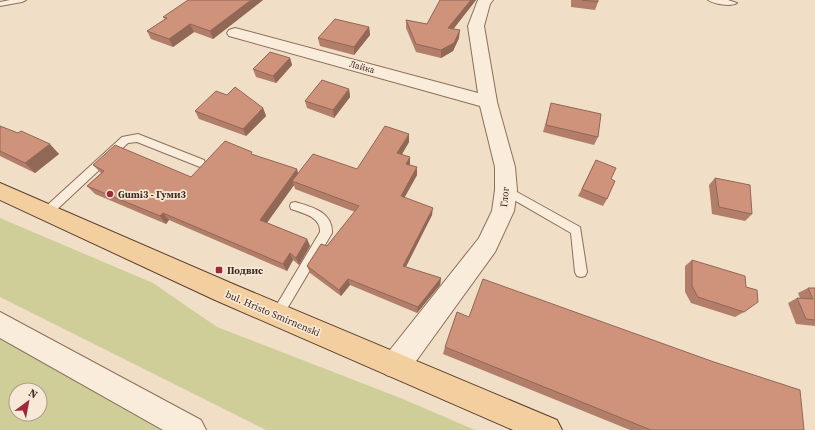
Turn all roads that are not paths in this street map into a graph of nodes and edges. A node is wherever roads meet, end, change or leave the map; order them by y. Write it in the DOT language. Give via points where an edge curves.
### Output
graph roads {
  1 [pos="22,0"];
  2 [pos="486,0"];
  3 [pos="712,0"];
  4 [pos="733,3"];
  5 [pos="0,4"];
  6 [pos="235,33"];
  7 [pos="488,102"];
  8 [pos="200,163"];
  9 [pos="506,190"];
  10 [pos="0,191"];
  11 [pos="295,206"];
  12 [pos="47,212"];
  13 [pos="581,272"];
  14 [pos="277,314"];
  15 [pos="0,324"];
  16 [pos="396,365"];
  17 [pos="191,430"];
  18 [pos="547,430"];
  1 -- 5 [label="lane"];
  2 -- 7 [label="street, Глог" via="476,26"];
  3 -- 4 [label="lane"];
  6 -- 7 [label="street, Лайка"];
  7 -- 9 [label="street, Глог" via="505,167"];
  8 -- 12 [label="lane" via="138,138 124,140"];
  9 -- 13 [label="lane" via="576,230"];
  9 -- 16 [label="street, Глог" via="503,211 487,245"];
  10 -- 12 [label="main road, bul. Hristo Smirnenski"];
  11 -- 14 [label="lane" via="320,216 327,228"];
  12 -- 14 [label="main road, bul. Hristo Smirnenski"];
  14 -- 16 [label="main road, bul. Hristo Smirnenski"];
  15 -- 17 [label="street"];
  16 -- 18 [label="main road, bul. Hristo Smirnenski"];
}
